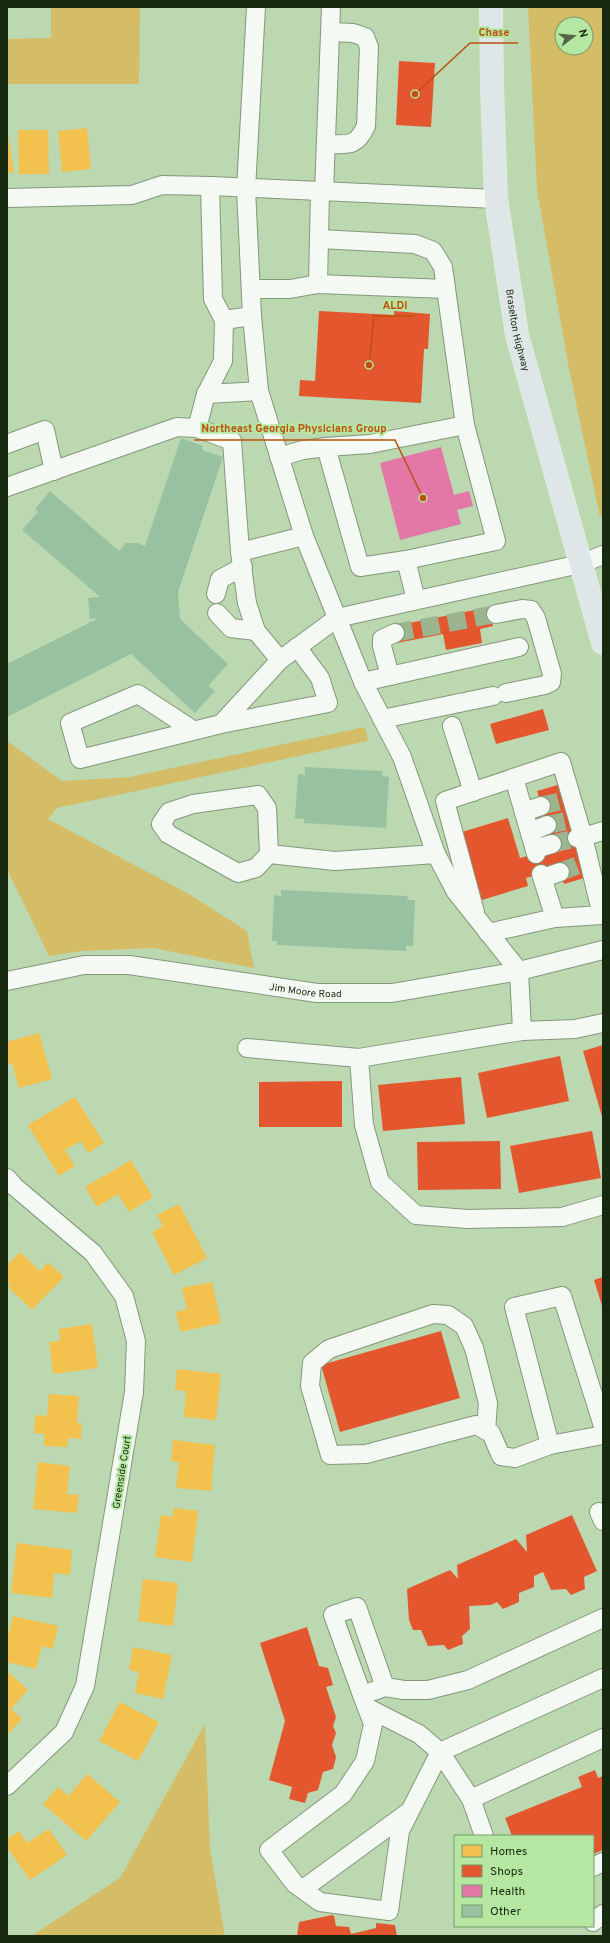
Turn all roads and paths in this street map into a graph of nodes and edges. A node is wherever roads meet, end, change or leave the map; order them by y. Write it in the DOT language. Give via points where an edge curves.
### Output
graph roads {
  1 [pos="256,7"];
  2 [pos="331,7"];
  3 [pos="491,7"];
  4 [pos="330,32"];
  5 [pos="326,144"];
  6 [pos="210,186"];
  7 [pos="246,189"];
  8 [pos="322,192"];
  9 [pos="7,198"];
  10 [pos="496,199"];
  11 [pos="320,239"];
  12 [pos="318,284"];
  13 [pos="250,289"];
  14 [pos="446,289"];
  15 [pos="252,316"];
  16 [pos="224,320"];
  17 [pos="259,391"];
  18 [pos="206,394"];
  19 [pos="465,425"];
  20 [pos="197,428"];
  21 [pos="7,444"];
  22 [pos="326,447"];
  23 [pos="279,457"];
  24 [pos="54,471"];
  25 [pos="7,488"];
  26 [pos="304,536"];
  27 [pos="603,555"];
  28 [pos="242,560"];
  29 [pos="406,560"];
  30 [pos="580,564"];
  31 [pos="216,594"];
  32 [pos="416,600"];
  33 [pos="218,613"];
  34 [pos="496,614"];
  35 [pos="337,618"];
  36 [pos="256,631"];
  37 [pos="395,633"];
  38 [pos="603,643"];
  39 [pos="519,647"];
  40 [pos="297,648"];
  41 [pos="280,660"];
  42 [pos="390,676"];
  43 [pos="363,682"];
  44 [pos="382,719"];
  45 [pos="221,724"];
  46 [pos="452,726"];
  47 [pos="193,730"];
  48 [pos="514,778"];
  49 [pos="473,792"];
  50 [pos="541,806"];
  51 [pos="524,812"];
  52 [pos="451,823"];
  53 [pos="547,825"];
  54 [pos="428,831"];
  55 [pos="603,831"];
  56 [pos="530,832"];
  57 [pos="580,837"];
  58 [pos="552,844"];
  59 [pos="269,854"];
  60 [pos="436,854"];
  61 [pos="560,872"];
  62 [pos="555,918"];
  63 [pos="483,927"];
  64 [pos="603,950"];
  65 [pos="518,971"];
  66 [pos="7,981"];
  67 [pos="603,1023"];
  68 [pos="522,1031"];
  69 [pos="247,1048"];
  70 [pos="359,1058"];
  71 [pos="10,1187"];
  72 [pos="603,1205"];
  73 [pos="603,1426"];
  74 [pos="486,1431"];
  75 [pos="603,1435"];
  76 [pos="550,1445"];
  77 [pos="603,1618"];
  78 [pos="603,1678"];
  79 [pos="385,1687"];
  80 [pos="365,1702"];
  81 [pos="603,1738"];
  82 [pos="440,1752"];
  83 [pos="7,1786"];
  84 [pos="471,1799"];
  85 [pos="410,1811"];
  86 [pos="484,1835"];
  87 [pos="603,1862"];
  88 [pos="594,1866"];
  89 [pos="303,1889"];
  90 [pos="603,1914"];
  91 [pos="594,1921"];
  1 -- 7 [label="street"];
  2 -- 4 [label="street"];
  3 -- 10 [label="main road, Braselton Highway"];
  4 -- 5 [label="street"];
  4 -- 5 [label="street" via="353,32 365,37 369,47 366,126 360,138 348,144"];
  5 -- 8 [label="street"];
  6 -- 7 [label="street"];
  6 -- 9 [label="street" via="162,185 132,195"];
  6 -- 16 [label="street" via="213,299"];
  7 -- 8 [label="street"];
  7 -- 13 [label="street"];
  8 -- 10 [label="street"];
  8 -- 11 [label="street"];
  10 -- 30 [label="main road, Braselton Highway" via="517,335"];
  11 -- 12 [label="street"];
  11 -- 14 [label="street" via="415,244 433,251 443,267"];
  12 -- 13 [label="street" via="290,289"];
  12 -- 14 [label="street"];
  13 -- 15 [label="street"];
  14 -- 19 [label="street"];
  15 -- 16 [label="street"];
  15 -- 17 [label="street"];
  16 -- 18 [label="street" via="223,361"];
  17 -- 18 [label="street"];
  17 -- 23 [label="street"];
  18 -- 20 [label="street"];
  19 -- 22 [label="street" via="370,444"];
  19 -- 29 [label="street" via="496,541"];
  20 -- 24 [label="street" via="177,428"];
  20 -- 28 [label="street" via="232,441"];
  21 -- 24 [label="street" via="45,430"];
  22 -- 23 [label="street"];
  22 -- 29 [label="street" via="360,567"];
  23 -- 26 [label="street"];
  24 -- 25 [label="street"];
  26 -- 28 [label="street"];
  26 -- 35 [label="street"];
  27 -- 30 [label="street"];
  28 -- 31 [label="street" via="220,579"];
  28 -- 36 [label="street" via="247,603"];
  29 -- 32 [label="street"];
  30 -- 32 [label="street"];
  30 -- 38 [label="main road, Braselton Highway"];
  32 -- 35 [label="street"];
  33 -- 36 [label="street" via="231,628"];
  34 -- 44 [label="street" via="522,609 531,610 536,618 552,674 551,682"];
  35 -- 40 [label="street"];
  35 -- 43 [label="street"];
  36 -- 41 [label="street"];
  37 -- 42 [label="street" via="382,639"];
  39 -- 42 [label="street"];
  40 -- 41 [label="street"];
  40 -- 45 [label="street" via="320,678 328,703"];
  41 -- 45 [label="street"];
  42 -- 43 [label="street"];
  43 -- 44 [label="street"];
  44 -- 54 [label="street" via="402,757"];
  45 -- 47 [label="street"];
  46 -- 49 [label="street"];
  47 -- 47 [label="street" via="80,759 70,723 138,694"];
  48 -- 49 [label="street"];
  48 -- 51 [label="street"];
  48 -- 57 [label="street" via="561,762 568,799"];
  49 -- 52 [label="street" via="445,801"];
  50 -- 51 [label="street"];
  51 -- 56 [label="street"];
  52 -- 54 [label="street"];
  52 -- 63 [label="street"];
  53 -- 56 [label="street"];
  54 -- 60 [label="street"];
  55 -- 57 [label="street"];
  56 -- 58 [label="street" via="535,852"];
  57 -- 62 [label="street" via="602,915"];
  59 -- 59 [label="street" via="256,868 238,873 168,834 161,824 169,812 193,804 258,795 267,808"];
  59 -- 60 [label="street" via="335,861"];
  60 -- 63 [label="street" via="456,892"];
  61 -- 62 [label="street" via="542,876"];
  62 -- 63 [label="street"];
  63 -- 65 [label="street"];
  64 -- 65 [label="street, Jim Moore Road"];
  65 -- 66 [label="street, Jim Moore Road" via="392,993 317,993 129,965 84,965"];
  65 -- 68 [label="street"];
  67 -- 68 [label="street" via="575,1029"];
  68 -- 70 [label="street"];
  69 -- 70 [label="street"];
  70 -- 72 [label="street" via="364,1125 380,1182 416,1215 468,1219 562,1217"];
  71 -- 83 [label="street, Greenside Court" via="93,1252 124,1296 136,1341 134,1392 85,1686 64,1732"];
  73 -- 76 [label="street" via="562,1296 514,1307"];
  74 -- 74 [label="street" via="476,1425 366,1454 330,1455 310,1386 312,1363 329,1349 433,1314 448,1315 464,1326 474,1348 488,1404"];
  74 -- 76 [label="street" via="491,1433 501,1456 515,1458"];
  75 -- 76 [label="street"];
  77 -- 79 [label="street" via="468,1680 428,1690"];
  78 -- 82 [label="street"];
  79 -- 80 [label="street"];
  79 -- 80 [label="street" via="357,1607 333,1615"];
  80 -- 82 [label="street" via="419,1734"];
  80 -- 89 [label="street" via="373,1724 365,1761 343,1794 269,1850 295,1884"];
  81 -- 84 [label="street"];
  82 -- 84 [label="street"];
  82 -- 85 [label="street"];
  84 -- 86 [label="street"];
  85 -- 89 [label="street"];
  85 -- 89 [label="street" via="400,1831 389,1911 320,1902"];
  87 -- 88 [label="street"];
  90 -- 91 [label="street"];
}
